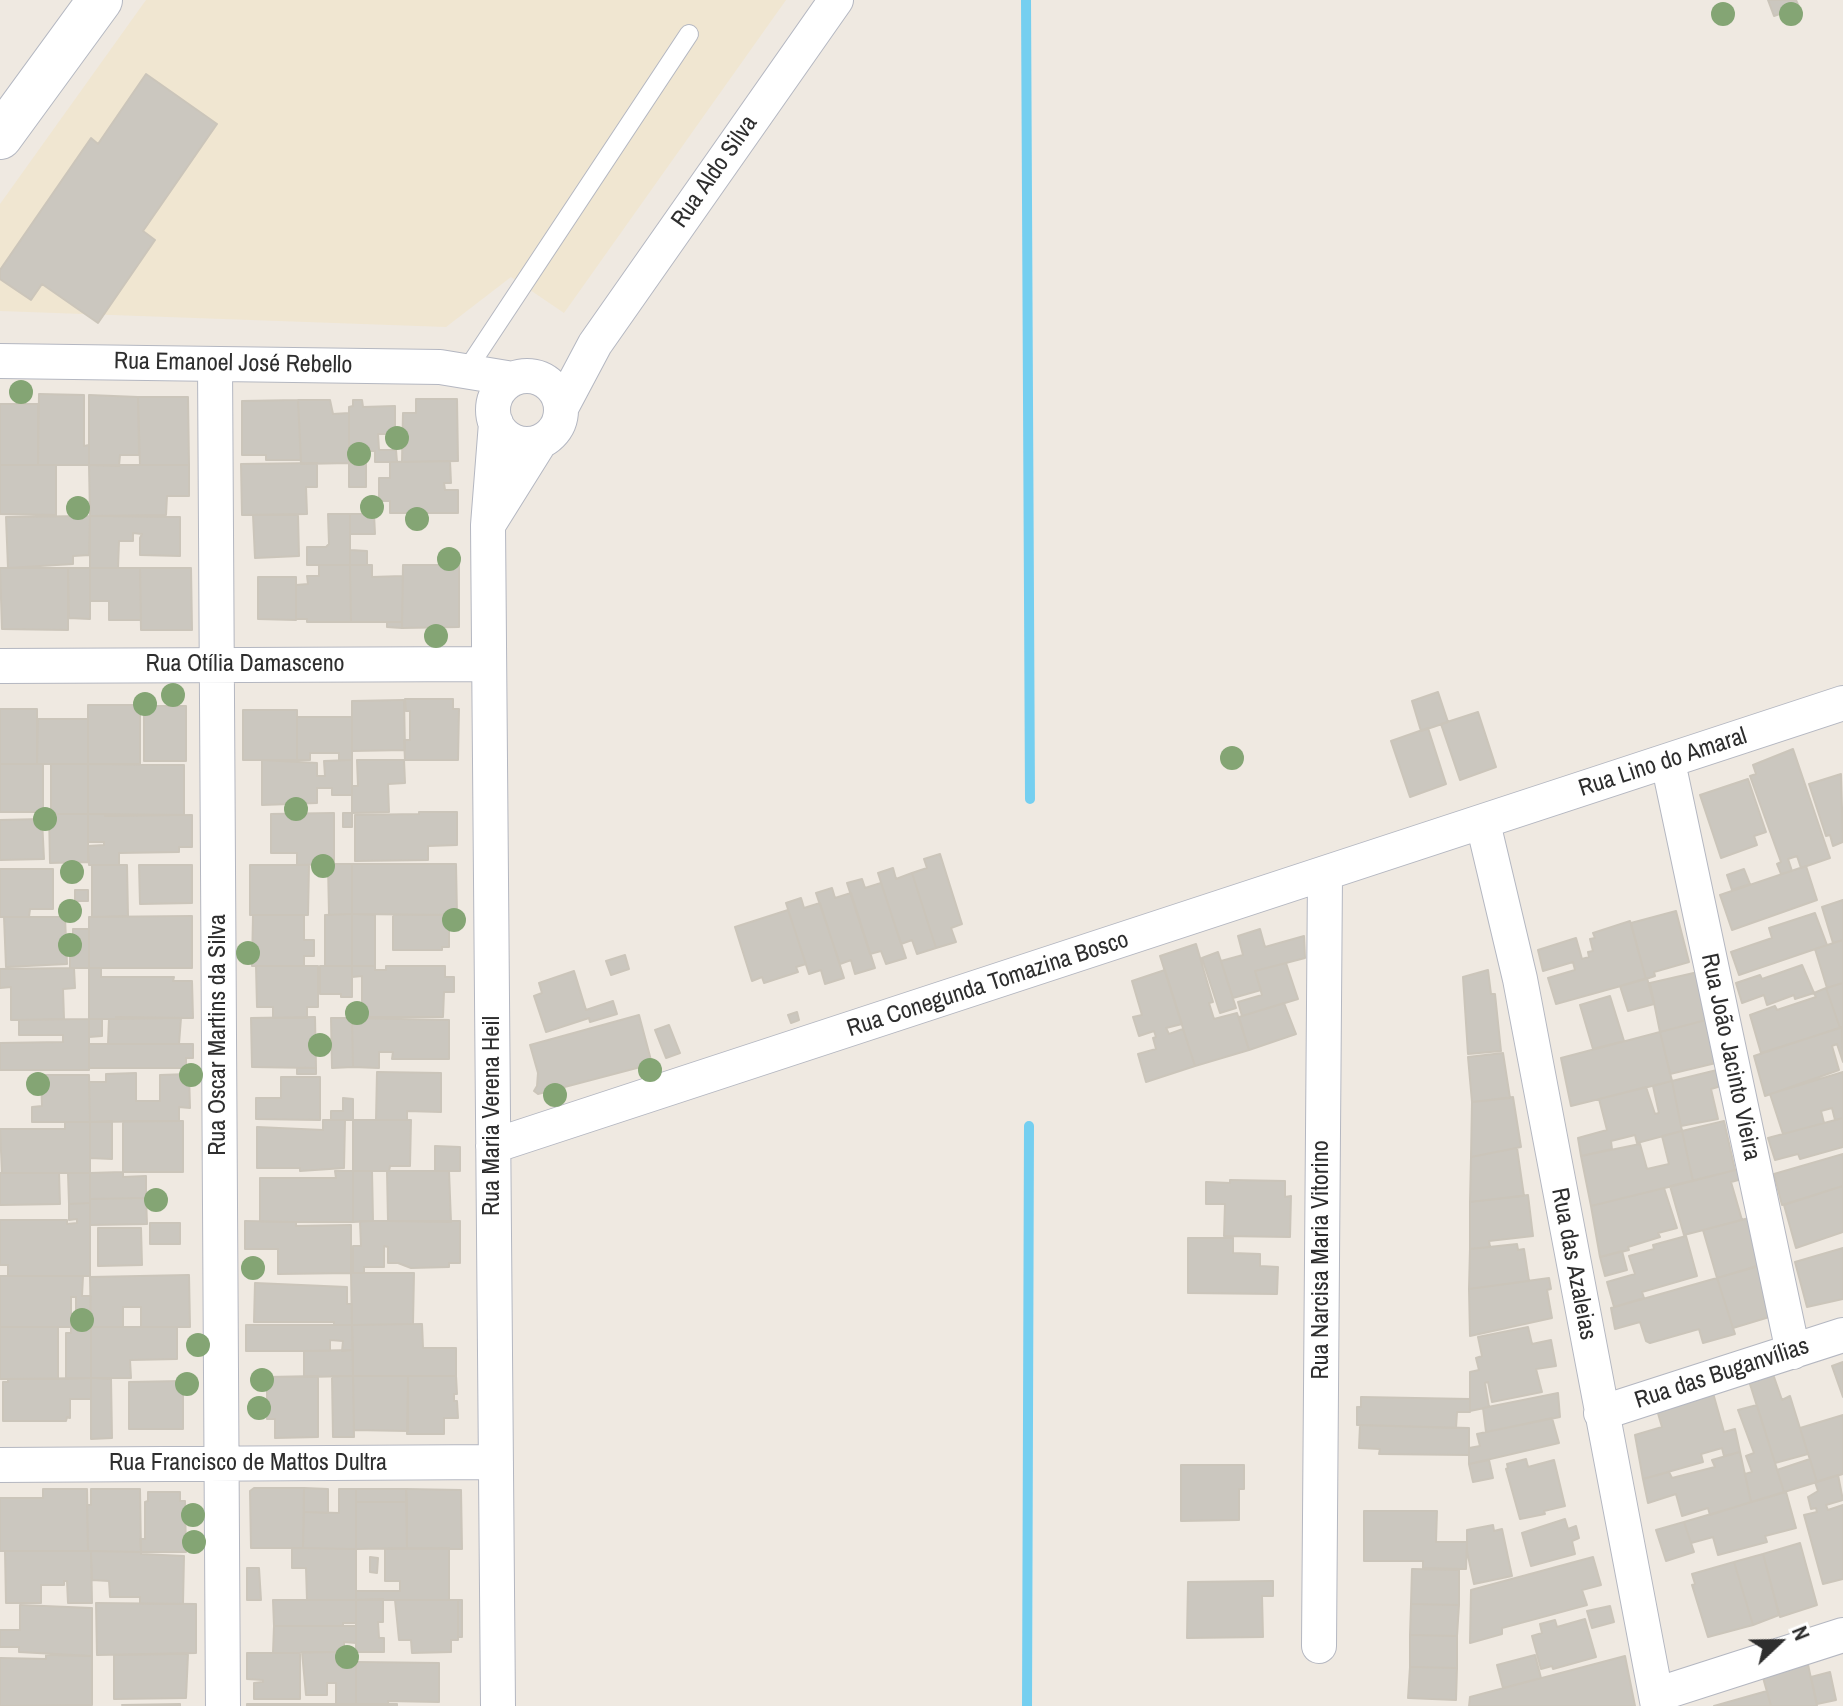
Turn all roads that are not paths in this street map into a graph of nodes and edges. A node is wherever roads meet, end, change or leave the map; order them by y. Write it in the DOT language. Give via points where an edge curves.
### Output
graph roads {
  1 [pos="100,0"];
  2 [pos="836,0"];
  3 [pos="689,34"];
  4 [pos="14,96"];
  5 [pos="0,137"];
  6 [pos="595,344"];
  7 [pos="0,361"];
  8 [pos="215,364"];
  9 [pos="466,371"];
  10 [pos="510,396"];
  11 [pos="561,408"];
  12 [pos="540,442"];
  13 [pos="488,525"];
  14 [pos="489,664"];
  15 [pos="217,665"];
  16 [pos="0,666"];
  17 [pos="1843,703"];
  18 [pos="1668,762"];
  19 [pos="1483,823"];
  20 [pos="1325,875"];
  21 [pos="493,1146"];
  22 [pos="1843,1335"];
  23 [pos="1793,1352"];
  24 [pos="1601,1413"];
  25 [pos="496,1462"];
  26 [pos="221,1464"];
  27 [pos="0,1465"];
  28 [pos="1843,1635"];
  29 [pos="1319,1646"];
  30 [pos="1657,1701"];
  31 [pos="223,1706"];
  32 [pos="498,1706"];
  1 -- 4 [label="main road"];
  2 -- 6 [label="street, Rua Aldo Silva"];
  3 -- 9 [label="lane"];
  4 -- 5 [label="main road"];
  6 -- 10 [label="street, Rua Aldo Silva"];
  6 -- 11 [label="street, Rua Aldo Silva"];
  7 -- 8 [label="street, Rua Emanoel José Rebello"];
  8 -- 9 [label="street, Rua Emanoel José Rebello"];
  8 -- 15 [label="street, Rua Oscar Martins da Silva"];
  9 -- 10 [label="street, Rua Emanoel José Rebello"];
  10 -- 11 [label="street" via="554,390"];
  10 -- 12 [label="street" via="501,433 519,444"];
  10 -- 13 [label="street, Rua Maria Verena Heil"];
  11 -- 12 [label="street, Rua Aldo Silva" via="556,429"];
  12 -- 13 [label="street"];
  13 -- 14 [label="street, Rua Maria Verena Heil"];
  14 -- 15 [label="street, Rua Otília Damasceno"];
  14 -- 21 [label="street, Rua Maria Verena Heil"];
  15 -- 16 [label="street, Rua Otília Damasceno"];
  15 -- 26 [label="street, Rua Oscar Martins da Silva"];
  17 -- 18 [label="street, Rua Lino do Amaral"];
  18 -- 19 [label="street, Rua Lino do Amaral"];
  18 -- 23 [label="street, Rua João Jacinto Vieira"];
  19 -- 20 [label="street, Rua Conegunda Tomazina Bosco"];
  19 -- 24 [label="street, Rua das Azaleias" via="1520,979"];
  20 -- 21 [label="street, Rua Conegunda Tomazina Bosco"];
  20 -- 29 [label="street, Rua Narcisa Maria Vitorino"];
  21 -- 25 [label="street, Rua Maria Verena Heil"];
  22 -- 23 [label="street, Rua das Buganvílias"];
  23 -- 24 [label="street, Rua das Buganvílias"];
  24 -- 30 [label="street, Rua das Azaleias"];
  25 -- 26 [label="street, Rua Francisco de Mattos Dultra"];
  25 -- 32 [label="street, Rua Maria Verena Heil"];
  26 -- 27 [label="street, Rua Francisco de Mattos Dultra"];
  26 -- 31 [label="street, Rua Oscar Martins da Silva"];
  28 -- 30 [label="street"];
}
